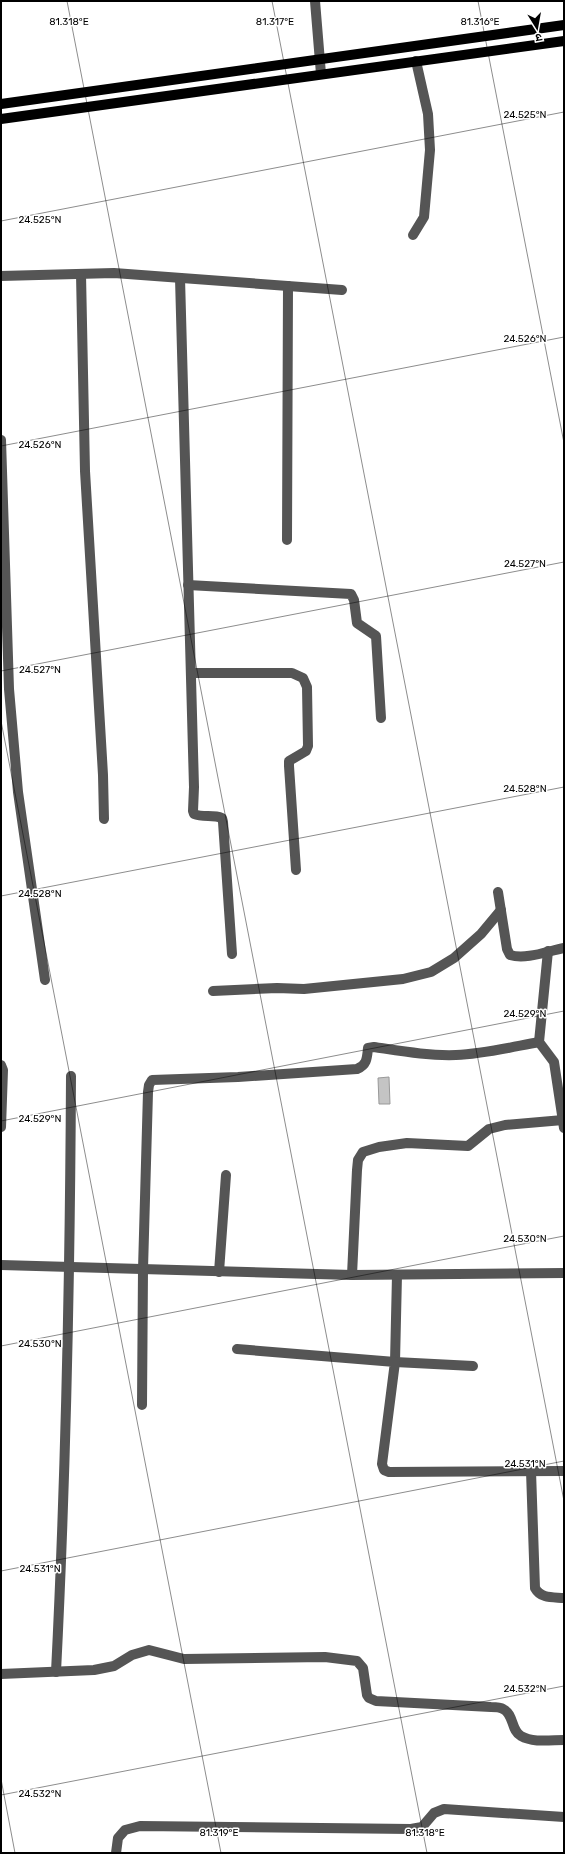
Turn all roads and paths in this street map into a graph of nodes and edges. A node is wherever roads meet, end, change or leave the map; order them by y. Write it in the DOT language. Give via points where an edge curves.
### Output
graph roads {
  1 [pos="315,1"];
  2 [pos="564,25"];
  3 [pos="564,41"];
  4 [pos="320,60"];
  5 [pos="416,61"];
  6 [pos="321,74"];
  7 [pos="1,104"];
  8 [pos="1,119"];
  9 [pos="413,235"];
  10 [pos="80,274"];
  11 [pos="1,276"];
  12 [pos="180,278"];
  13 [pos="288,286"];
  14 [pos="342,290"];
  15 [pos="1,440"];
  16 [pos="287,540"];
  17 [pos="188,585"];
  18 [pos="4,616"];
  19 [pos="191,673"];
  20 [pos="381,718"];
  21 [pos="104,819"];
  22 [pos="296,870"];
  23 [pos="498,892"];
  24 [pos="501,910"];
  25 [pos="564,948"];
  26 [pos="548,951"];
  27 [pos="232,954"];
  28 [pos="44,980"];
  29 [pos="213,991"];
  30 [pos="539,1042"];
  31 [pos="559,1061"];
  32 [pos="1,1065"];
  33 [pos="72,1076"];
  34 [pos="563,1124"];
  35 [pos="1,1127"];
  36 [pos="226,1175"];
  37 [pos="1,1265"];
  38 [pos="70,1267"];
  39 [pos="143,1269"];
  40 [pos="219,1272"];
  41 [pos="564,1273"];
  42 [pos="352,1274"];
  43 [pos="397,1275"];
  44 [pos="237,1349"];
  45 [pos="395,1362"];
  46 [pos="473,1366"];
  47 [pos="142,1405"];
  48 [pos="531,1471"];
  49 [pos="564,1471"];
  50 [pos="564,1598"];
  51 [pos="56,1672"];
  52 [pos="1,1674"];
  53 [pos="564,1740"];
  54 [pos="564,1817"];
  55 [pos="116,1853"];
  1 -- 4 [label="street"];
  2 -- 4 [label="main road"];
  3 -- 5 [label="main road"];
  4 -- 6 [label="street"];
  4 -- 7 [label="main road"];
  5 -- 6 [label="main road"];
  5 -- 9 [label="street" via="428,114 430,150 424,217"];
  6 -- 8 [label="main road"];
  10 -- 11 [label="street"];
  10 -- 12 [label="street" via="114,273"];
  10 -- 21 [label="street" via="85,471"];
  12 -- 13 [label="street"];
  12 -- 17 [label="street"];
  13 -- 14 [label="street"];
  13 -- 16 [label="street"];
  15 -- 18 [label="street"];
  17 -- 19 [label="street"];
  17 -- 20 [label="street" via="351,594 357,623 376,636"];
  18 -- 28 [label="street" via="18,792"];
  19 -- 22 [label="street" via="292,673 303,678 307,687 308,746 306,751 289,761"];
  19 -- 27 [label="street" via="193,811 198,816 222,818"];
  23 -- 24 [label="street"];
  24 -- 26 [label="street" via="510,955 517,957"];
  24 -- 29 [label="street" via="454,958 431,972 403,979 304,989"];
  25 -- 26 [label="street"];
  26 -- 30 [label="street"];
  30 -- 31 [label="street"];
  30 -- 39 [label="street" via="484,1053 456,1055 423,1054 374,1047 368,1048 367,1061 357,1068 238,1077 152,1080 148,1092"];
  31 -- 34 [label="street"];
  32 -- 35 [label="street"];
  33 -- 38 [label="street"];
  34 -- 42 [label="street" via="505,1125 489,1129 468,1146 407,1143 362,1152 357,1170"];
  36 -- 40 [label="street"];
  37 -- 38 [label="street"];
  38 -- 39 [label="street"];
  38 -- 51 [label="street" via="63,1529"];
  39 -- 40 [label="street"];
  39 -- 47 [label="street"];
  40 -- 42 [label="street"];
  41 -- 43 [label="street"];
  42 -- 43 [label="street"];
  43 -- 45 [label="street"];
  44 -- 45 [label="street"];
  45 -- 46 [label="street"];
  45 -- 48 [label="street" via="382,1464 384,1470"];
  48 -- 49 [label="street"];
  48 -- 50 [label="street" via="535,1588 544,1597"];
  51 -- 52 [label="street"];
  51 -- 53 [label="street" via="114,1666 132,1655 149,1650 184,1659 325,1657 357,1661 363,1668 367,1695 376,1701 503,1709 508,1713 515,1732 521,1736 530,1740"];
  54 -- 55 [label="street" via="444,1809 434,1813 422,1827 411,1829 140,1826 125,1830 118,1838"];
}
